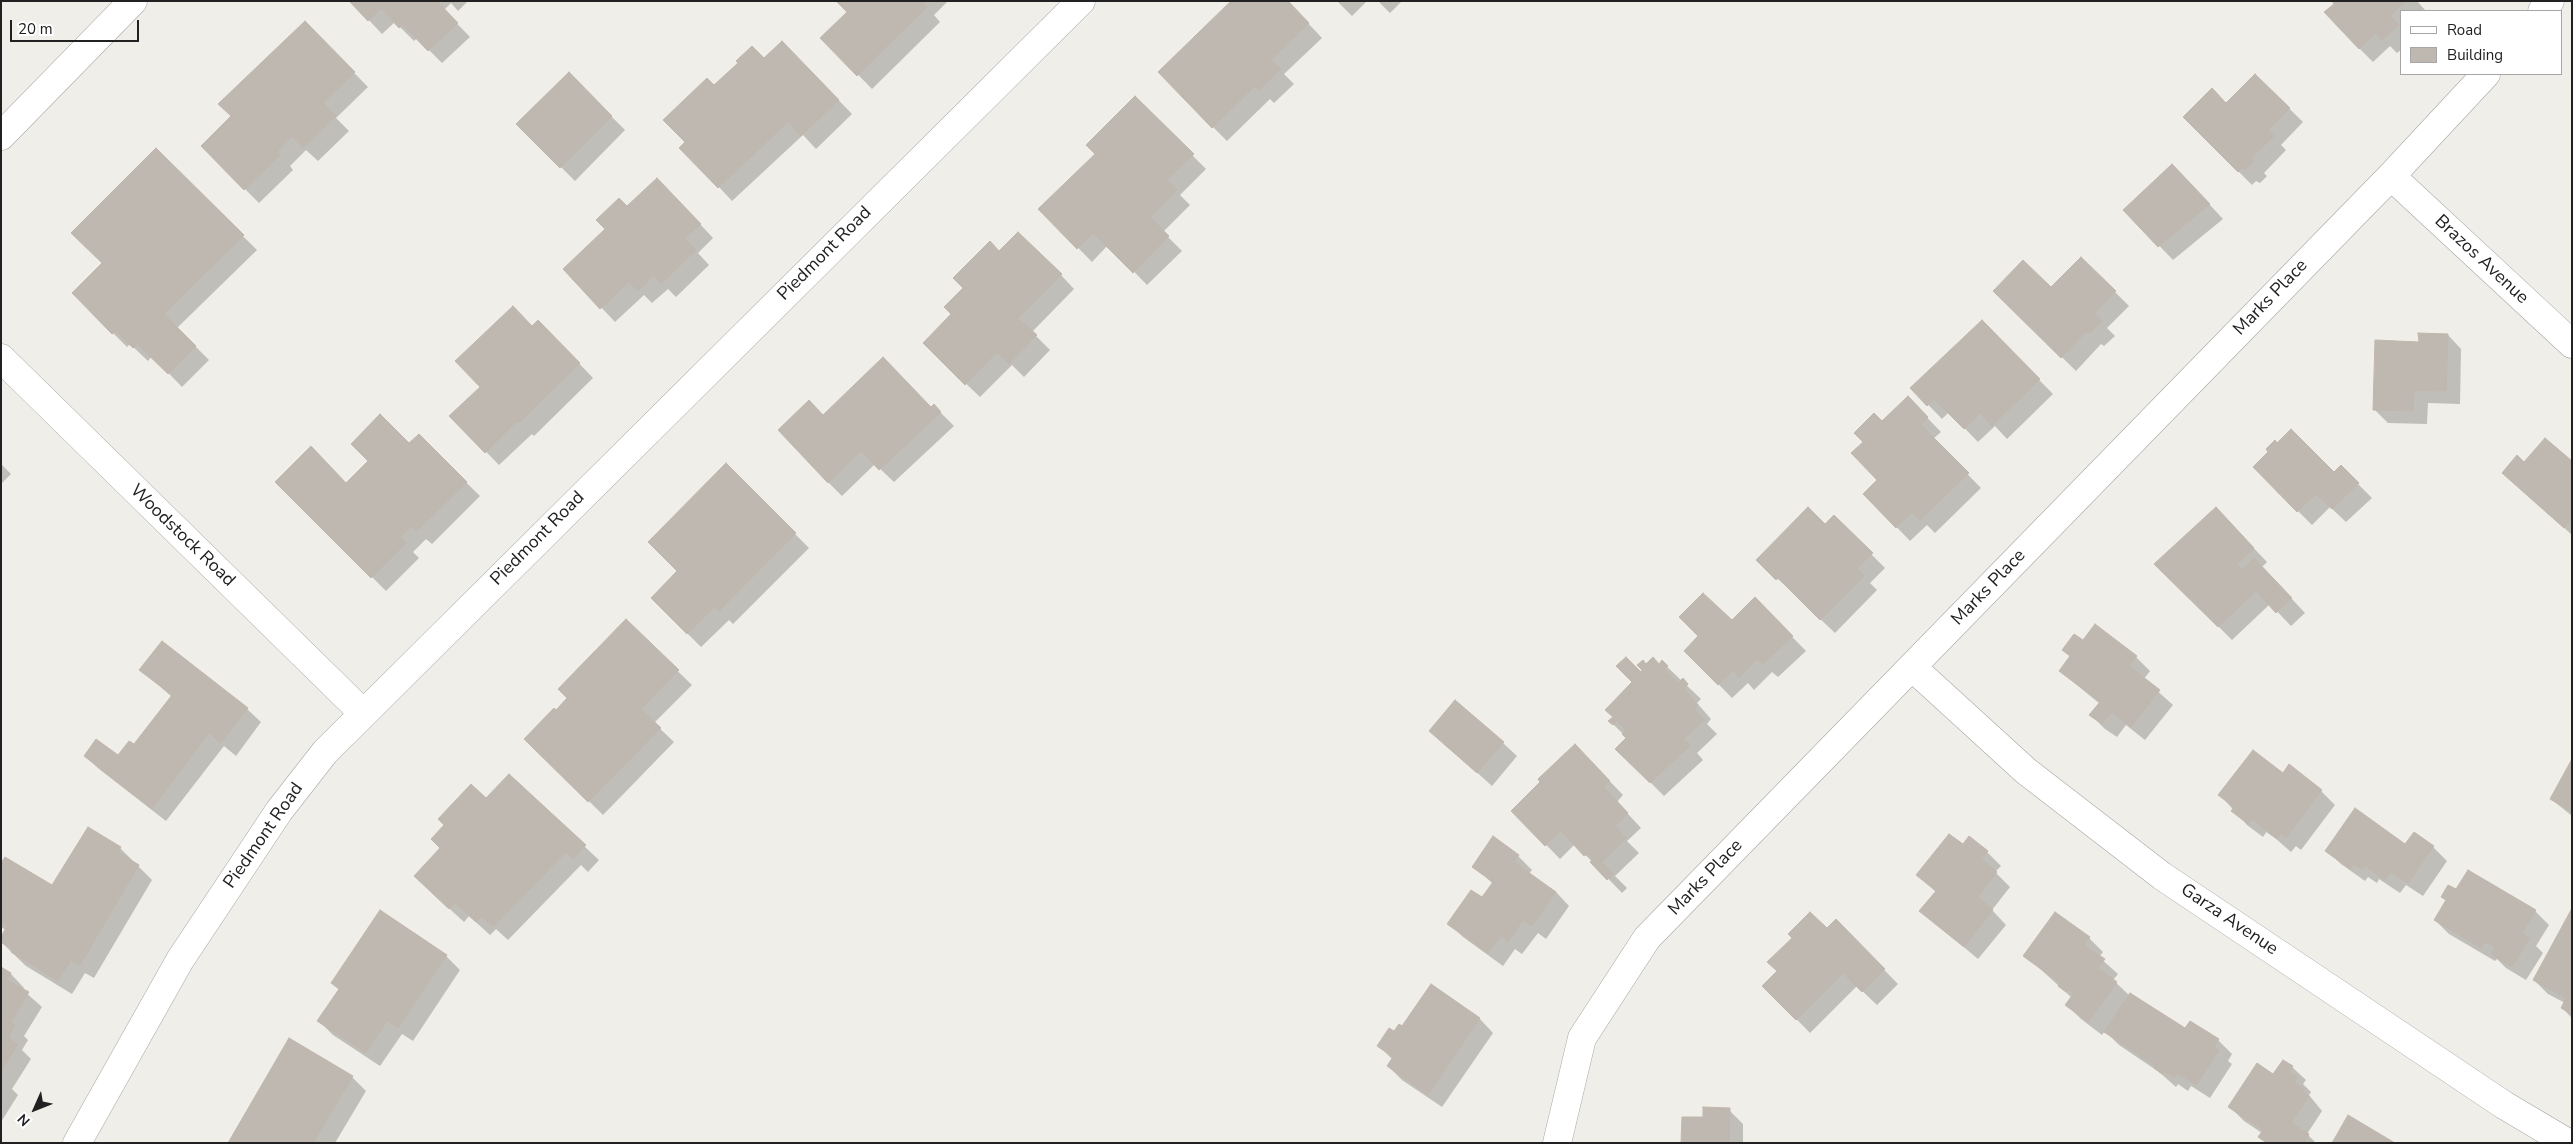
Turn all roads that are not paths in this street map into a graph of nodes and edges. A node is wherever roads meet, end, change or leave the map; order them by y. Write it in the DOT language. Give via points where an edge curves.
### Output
graph roads {
  1 [pos="133,1"];
  2 [pos="1080,1"];
  3 [pos="2485,75"];
  4 [pos="1,136"];
  5 [pos="2391,176"];
  6 [pos="2572,344"];
  7 [pos="1,358"];
  8 [pos="1912,667"];
  9 [pos="363,714"];
  10 [pos="78,1143"];
  11 [pos="1557,1143"];
  12 [pos="2568,1143"];
  1 -- 4 [label="street"];
  2 -- 9 [label="street, Piedmont Road"];
  3 -- 5 [label="street, Marks Place"];
  5 -- 6 [label="street, Brazos Avenue"];
  5 -- 8 [label="street, Marks Place"];
  7 -- 9 [label="street, Woodstock Road"];
  8 -- 11 [label="street, Marks Place" via="1647,938 1582,1038"];
  8 -- 12 [label="street, Garza Avenue" via="2026,771 2162,876 2504,1105"];
  9 -- 10 [label="street, Piedmont Road" via="325,752 279,811 180,960"];
}
